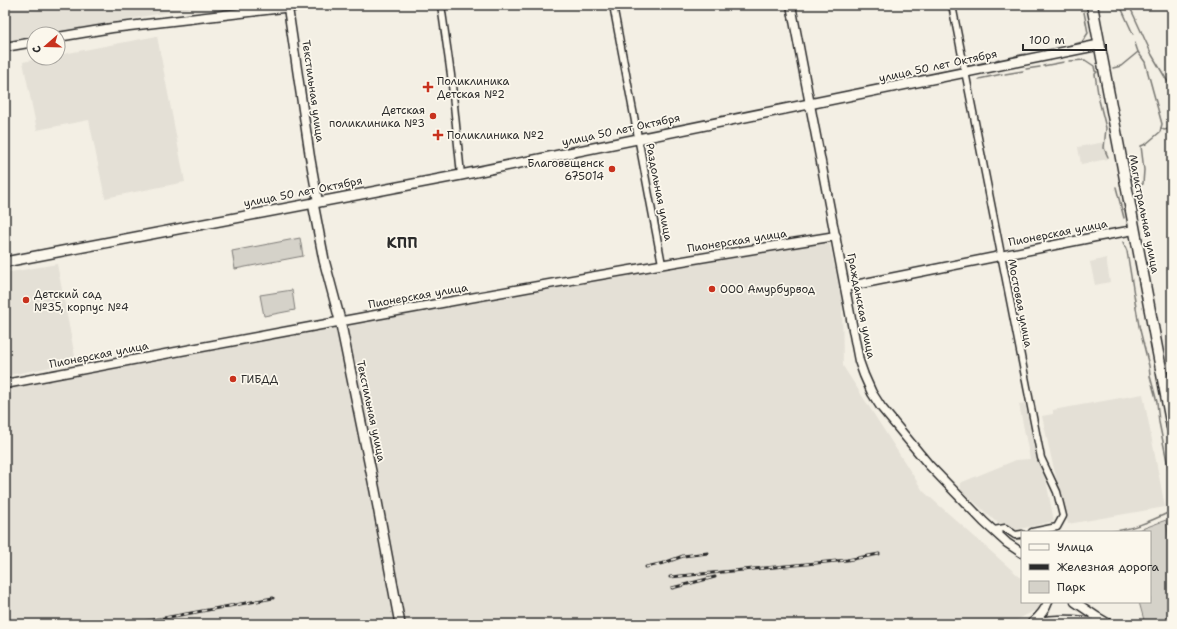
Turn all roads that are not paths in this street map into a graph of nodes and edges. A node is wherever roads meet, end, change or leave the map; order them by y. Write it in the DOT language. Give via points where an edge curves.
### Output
graph roads {
  1 [pos="309,5"];
  2 [pos="442,5"];
  3 [pos="613,5"];
  4 [pos="791,5"];
  5 [pos="952,5"];
  6 [pos="1092,5"];
  7 [pos="291,7"];
  8 [pos="66,36"];
  9 [pos="26,43"];
  10 [pos="1099,45"];
  11 [pos="5,47"];
  12 [pos="966,72"];
  13 [pos="810,104"];
  14 [pos="639,139"];
  15 [pos="460,175"];
  16 [pos="315,202"];
  17 [pos="1134,230"];
  18 [pos="836,236"];
  19 [pos="1001,256"];
  20 [pos="5,262"];
  21 [pos="662,264"];
  22 [pos="845,287"];
  23 [pos="340,320"];
  24 [pos="5,384"];
  25 [pos="1172,427"];
  26 [pos="994,530"];
  27 [pos="1038,531"];
  28 [pos="1021,534"];
  29 [pos="1021,552"];
  30 [pos="1048,603"];
  31 [pos="1077,603"];
  32 [pos="400,624"];
  33 [pos="1032,624"];
  34 [pos="1098,624"];
  35 [pos="1109,624"];
  1 -- 7 [label="street"];
  2 -- 15 [label="street" via="452,75"];
  3 -- 14 [label="street, Раздольная улица"];
  4 -- 13 [label="street, Гражданская улица"];
  5 -- 12 [label="street, Мостовая улица"];
  6 -- 10 [label="main road, Магистральная улица"];
  7 -- 8 [label="street"];
  7 -- 16 [label="street, Текстильная улица"];
  9 -- 11 [label="street"];
  10 -- 12 [label="main road, улица 50 лет Октября"];
  10 -- 17 [label="main road, Магистральная улица"];
  12 -- 13 [label="main road, улица 50 лет Октября"];
  12 -- 19 [label="street, Мостовая улица"];
  13 -- 14 [label="main road, улица 50 лет Октября"];
  13 -- 18 [label="street, Гражданская улица"];
  14 -- 15 [label="main road, улица 50 лет Октября"];
  14 -- 21 [label="street, Раздольная улица"];
  15 -- 16 [label="main road, улица 50 лет Октября"];
  16 -- 20 [label="main road, улица 50 лет Октября"];
  16 -- 23 [label="main road, Текстильная улица" via="324,260"];
  17 -- 19 [label="street, Пионерская улица"];
  17 -- 25 [label="main road, Магистральная улица"];
  18 -- 21 [label="street, Пионерская улица"];
  18 -- 22 [label="street, Гражданская улица"];
  19 -- 22 [label="street, Пионерская улица"];
  19 -- 27 [label="street, Мостовая улица" via="1041,458 1057,492 1063,516 1057,528"];
  21 -- 23 [label="street, Пионерская улица"];
  22 -- 26 [label="street, Гражданская улица" via="864,376 881,407 929,466"];
  23 -- 24 [label="street, Пионерская улица"];
  23 -- 32 [label="main road, Текстильная улица"];
  26 -- 28 [label="street" via="1005,528 1015,535"];
  26 -- 29 [label="street, Гражданская улица"];
  30 -- 33 [label="street" via="1042,615"];
  31 -- 35 [label="street"];
  33 -- 34 [label="street" via="1070,619"];
}
